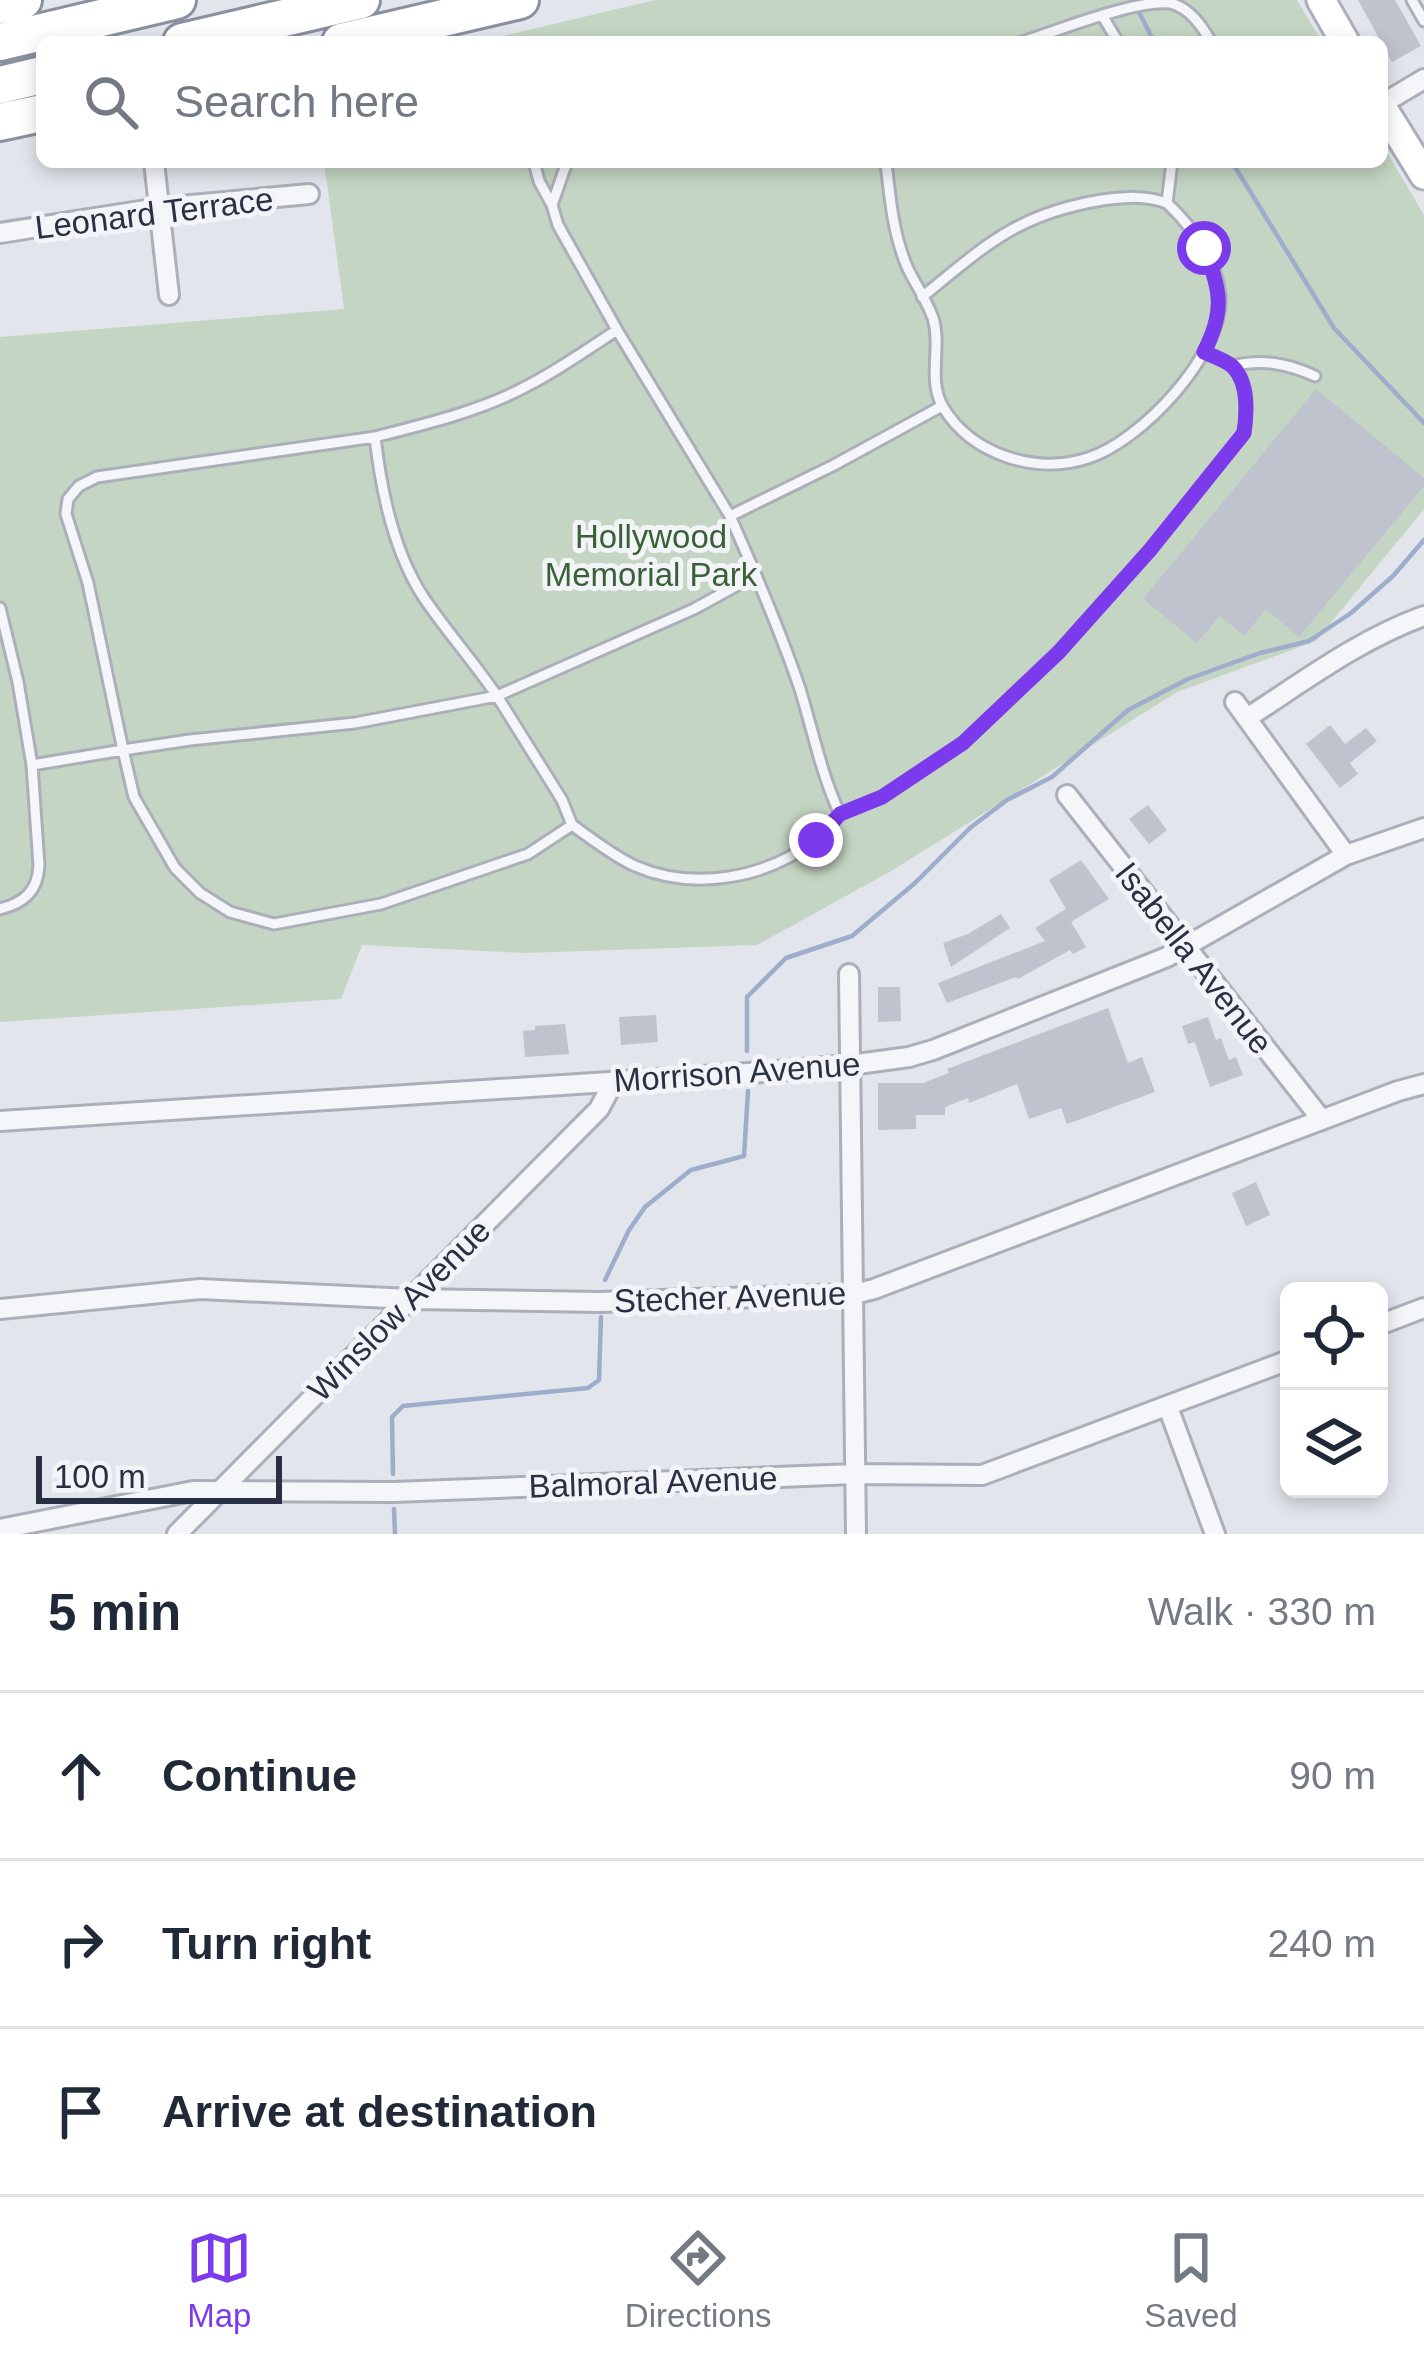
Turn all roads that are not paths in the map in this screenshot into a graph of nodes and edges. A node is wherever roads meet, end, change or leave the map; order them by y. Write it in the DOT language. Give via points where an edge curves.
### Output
graph roads {
  1 [pos="23,0"];
  2 [pos="177,0"];
  3 [pos="361,0"];
  4 [pos="520,0"];
  5 [pos="1321,0"];
  6 [pos="1412,0"];
  7 [pos="1155,2"];
  8 [pos="0,5"];
  9 [pos="1102,15"];
  10 [pos="1424,21"];
  11 [pos="208,36"];
  12 [pos="367,36"];
  13 [pos="1040,36"];
  14 [pos="1114,36"];
  15 [pos="1207,36"];
  16 [pos="1342,36"];
  17 [pos="0,42"];
  18 [pos="36,76"];
  19 [pos="1424,80"];
  20 [pos="0,85"];
  21 [pos="36,113"];
  22 [pos="1388,118"];
  23 [pos="0,122"];
  24 [pos="1388,123"];
  25 [pos="155,168"];
  26 [pos="536,168"];
  27 [pos="564,168"];
  28 [pos="887,168"];
  29 [pos="1171,168"];
  30 [pos="1424,176"];
  31 [pos="309,194"];
  32 [pos="1167,203"];
  33 [pos="551,205"];
  34 [pos="159,208"];
  35 [pos="0,233"];
  36 [pos="169,295"];
  37 [pos="922,297"];
  38 [pos="616,330"];
  39 [pos="1204,352"];
  40 [pos="1232,366"];
  41 [pos="1315,376"];
  42 [pos="942,406"];
  43 [pos="375,437"];
  44 [pos="730,516"];
  45 [pos="756,575"];
  46 [pos="0,608"];
  47 [pos="1424,616"];
  48 [pos="497,696"];
  49 [pos="123,750"];
  50 [pos="32,765"];
  51 [pos="1067,795"];
  52 [pos="840,814"];
  53 [pos="572,825"];
  54 [pos="1424,828"];
  55 [pos="1346,855"];
  56 [pos="0,909"];
  57 [pos="1184,947"];
  58 [pos="849,974"];
  59 [pos="850,1065"];
  60 [pos="614,1081"];
  61 [pos="1424,1084"];
  62 [pos="1322,1120"];
  63 [pos="0,1121"];
  64 [pos="854,1294"];
  65 [pos="411,1299"];
  66 [pos="1424,1308"];
  67 [pos="0,1310"];
  68 [pos="1388,1322"];
  69 [pos="1280,1363"];
  70 [pos="1168,1407"];
  71 [pos="855,1474"];
  72 [pos="218,1492"];
  73 [pos="0,1528"];
  74 [pos="177,1534"];
  75 [pos="856,1534"];
  76 [pos="1215,1534"];
  1 -- 8 [label="highway"];
  2 -- 17 [label="highway"];
  3 -- 11 [label="highway"];
  4 -- 12 [label="highway"];
  5 -- 16 [label="main road"];
  6 -- 10 [label="lane"];
  7 -- 9 [label="lane"];
  7 -- 15 [label="lane" via="1185,10"];
  9 -- 13 [label="lane"];
  9 -- 14 [label="lane"];
  18 -- 20 [label="highway"];
  19 -- 22 [label="street"];
  21 -- 23 [label="highway"];
  24 -- 30 [label="main road"];
  25 -- 34 [label="street"];
  26 -- 33 [label="lane"];
  27 -- 33 [label="lane"];
  28 -- 37 [label="lane" via="898,238"];
  29 -- 32 [label="lane"];
  31 -- 34 [label="street, Leonard Terrace"];
  32 -- 37 [label="lane" via="1123,197 1033,218"];
  32 -- 39 [label="lane" via="1215,275 1217,327"];
  33 -- 38 [label="lane"];
  34 -- 35 [label="street, Leonard Terrace"];
  34 -- 36 [label="street"];
  37 -- 42 [label="lane" via="933,319"];
  38 -- 43 [label="lane" via="508,395"];
  38 -- 44 [label="lane"];
  39 -- 40 [label="lane"];
  39 -- 42 [label="lane" via="1138,427 1088,458 1012,460 970,437"];
  40 -- 41 [label="lane" via="1287,364"];
  40 -- 52 [label="lane" via="1243,385 1244,433 1150,550 963,743 882,797"];
  42 -- 44 [label="lane"];
  43 -- 48 [label="lane" via="398,544 422,595"];
  43 -- 49 [label="lane" via="97,477 68,499"];
  44 -- 45 [label="lane"];
  45 -- 48 [label="lane"];
  45 -- 52 [label="lane"];
  46 -- 50 [label="lane"];
  47 -- 55 [label="street" via="1241,710"];
  48 -- 49 [label="lane" via="356,724"];
  48 -- 53 [label="lane"];
  49 -- 50 [label="lane"];
  49 -- 53 [label="lane" via="134,797 175,868 230,912 274,924 381,904 528,854"];
  50 -- 56 [label="lane" via="38,875 30,895"];
  51 -- 57 [label="street, Isabella Avenue"];
  52 -- 53 [label="lane" via="816,840 776,862 699,880 632,864"];
  54 -- 55 [label="street, Morrison Avenue"];
  55 -- 57 [label="street, Morrison Avenue"];
  57 -- 59 [label="street, Morrison Avenue" via="933,1050"];
  57 -- 62 [label="street, Isabella Avenue"];
  58 -- 59 [label="street"];
  59 -- 60 [label="street, Morrison Avenue"];
  59 -- 64 [label="street"];
  60 -- 63 [label="street, Morrison Avenue"];
  60 -- 65 [label="street, Winslow Avenue" via="599,1108"];
  61 -- 62 [label="street, Stecher Avenue"];
  62 -- 64 [label="street, Stecher Avenue"];
  64 -- 65 [label="street, Stecher Avenue"];
  64 -- 71 [label="street"];
  65 -- 67 [label="street, Stecher Avenue" via="200,1289"];
  65 -- 72 [label="street, Winslow Avenue"];
  66 -- 68 [label="street"];
  69 -- 70 [label="street, Balmoral Avenue"];
  70 -- 71 [label="street, Balmoral Avenue" via="982,1475"];
  70 -- 76 [label="street"];
  71 -- 72 [label="street, Balmoral Avenue"];
  71 -- 75 [label="street"];
  72 -- 73 [label="street, Balmoral Avenue"];
  72 -- 74 [label="street, Winslow Avenue"];
}
